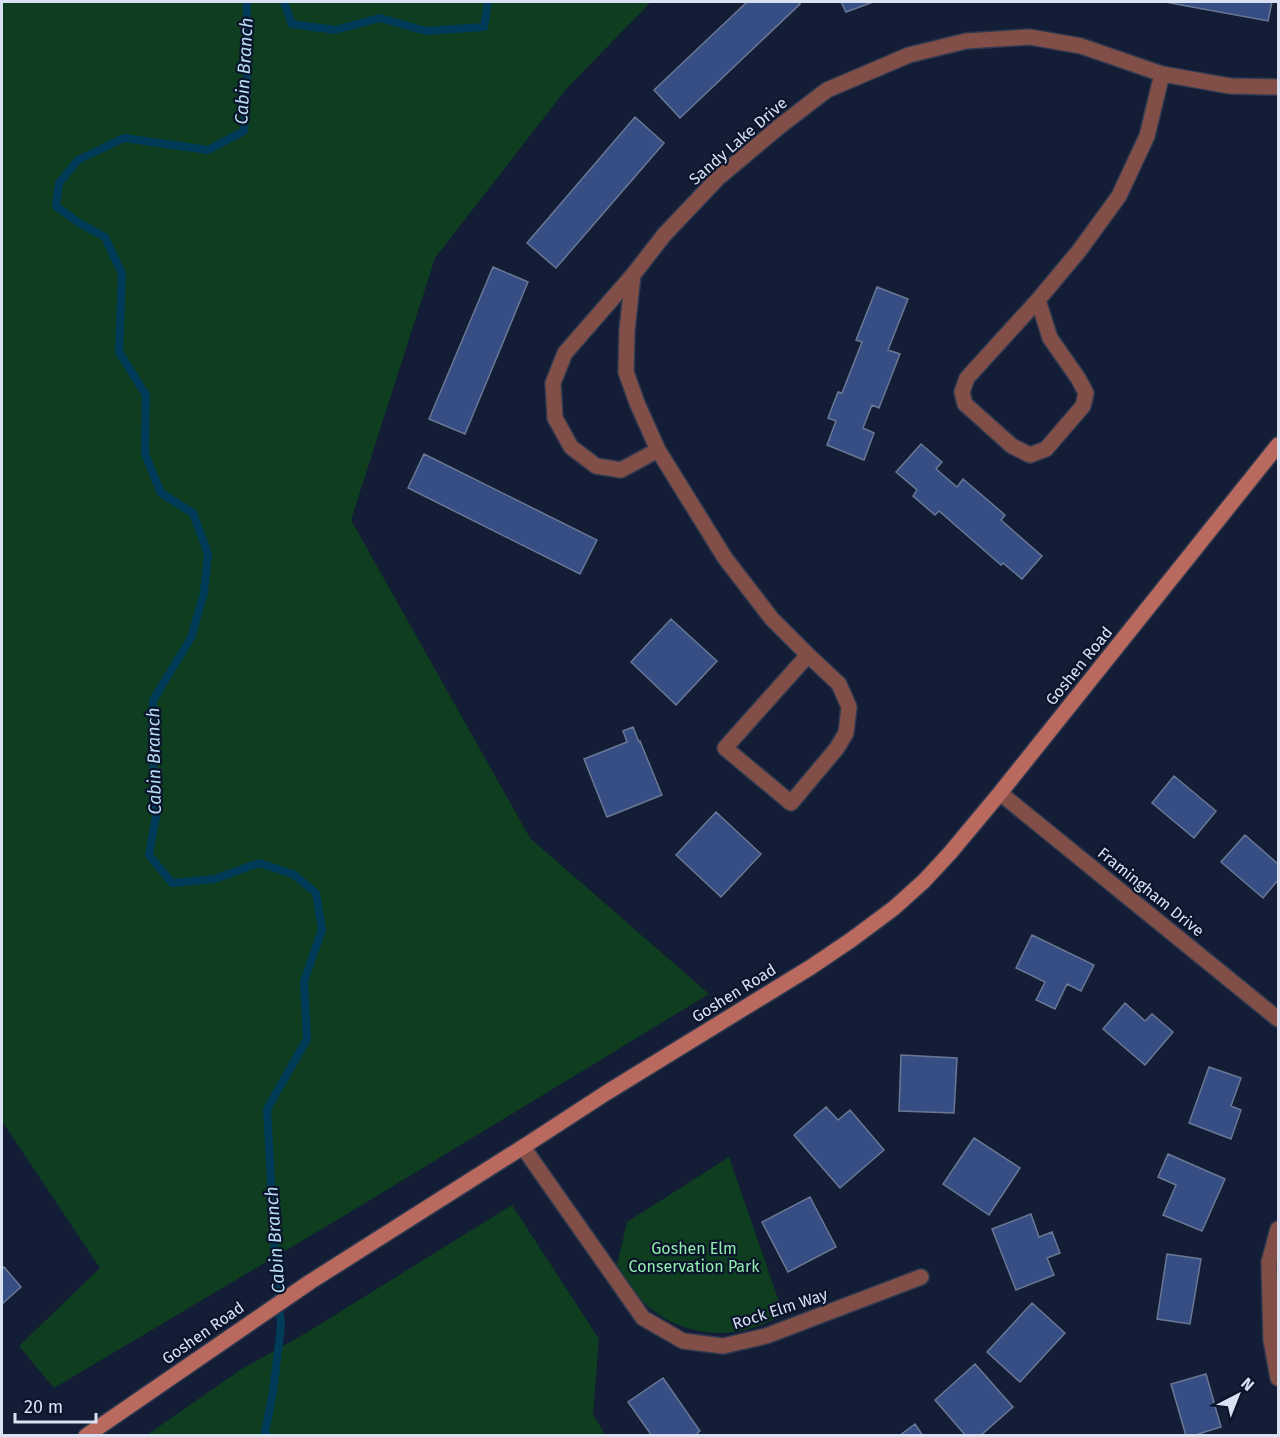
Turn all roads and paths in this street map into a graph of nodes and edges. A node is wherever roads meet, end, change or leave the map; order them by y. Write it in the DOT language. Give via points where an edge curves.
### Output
graph roads {
  1 [pos="1162,74"];
  2 [pos="1278,87"];
  3 [pos="633,275"];
  4 [pos="1038,300"];
  5 [pos="1278,445"];
  6 [pos="658,450"];
  7 [pos="808,655"];
  8 [pos="1000,793"];
  9 [pos="1278,1019"];
  10 [pos="523,1147"];
  11 [pos="1278,1229"];
  12 [pos="921,1277"];
  13 [pos="1278,1378"];
  14 [pos="87,1436"];
  1 -- 2 [label="street, Sandy Lake Drive" via="1230,86"];
  1 -- 3 [label="street, Sandy Lake Drive" via="1081,46 1030,37 966,41 909,55 827,90 780,126 718,178 664,235"];
  1 -- 4 [label="street" via="1147,136 1119,196"];
  3 -- 6 [label="street" via="626,372"];
  3 -- 6 [label="street, Sandy Lake Drive" via="565,353 553,383 555,418 571,447 596,466 621,470"];
  4 -- 4 [label="street" via="967,378 962,392 965,404 1012,446 1030,456 1046,449 1083,406 1086,393 1050,338"];
  5 -- 8 [label="street, Goshen Road"];
  6 -- 7 [label="street" via="724,558 772,619"];
  7 -- 7 [label="street" via="839,684 849,707 846,733 837,748 791,803 725,748"];
  8 -- 9 [label="street, Framingham Drive"];
  8 -- 10 [label="street, Goshen Road" via="924,881 851,940"];
  10 -- 12 [label="street, Rock Elm Way" via="643,1318 682,1341 723,1346 766,1336"];
  10 -- 14 [label="street, Goshen Road" via="310,1282"];
  11 -- 13 [label="street" via="1269,1262 1270,1340"];
}
